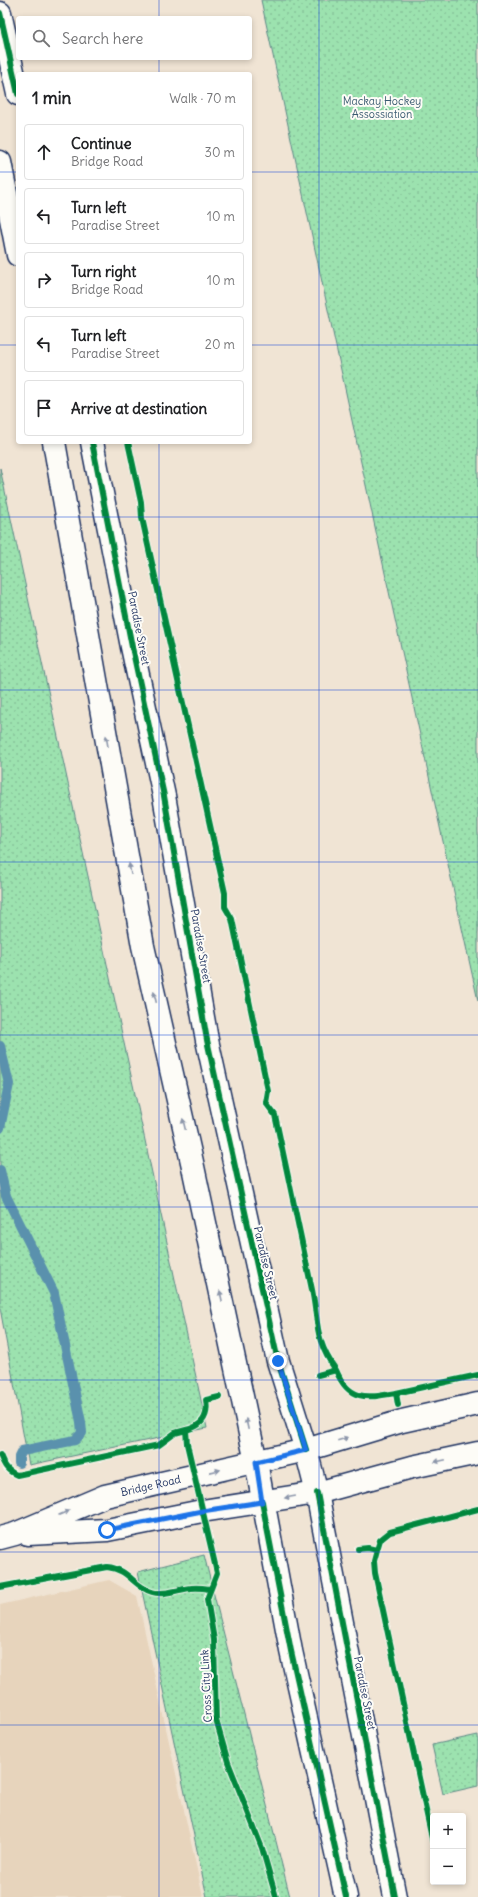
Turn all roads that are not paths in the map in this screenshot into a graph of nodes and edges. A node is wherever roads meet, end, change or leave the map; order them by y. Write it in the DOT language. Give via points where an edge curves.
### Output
graph roads {
  1 [pos="0,13"];
  2 [pos="16,85"];
  3 [pos="0,162"];
  4 [pos="16,245"];
  5 [pos="54,444"];
  6 [pos="92,444"];
  7 [pos="478,1404"];
  8 [pos="306,1450"];
  9 [pos="478,1453"];
  10 [pos="256,1462"];
  11 [pos="317,1493"];
  12 [pos="262,1502"];
  13 [pos="7,1536"];
  14 [pos="346,1897"];
  15 [pos="395,1897"];
  1 -- 2 [label="street"];
  3 -- 4 [label="street"];
  10 -- 5 [label="street, one-way" via="144,946"];
  6 -- 8 [label="street, Paradise Street" via="164,796 208,1048 278,1361"];
  8 -- 7 [label="street, Bridge Road, one-way" via="402,1421"];
  8 -- 10 [label="street, Bridge Road"];
  8 -- 11 [label="street, Paradise Street"];
  9 -- 11 [label="street, Bridge Road, one-way" via="412,1467"];
  10 -- 12 [label="street"];
  13 -- 10 [label="street, Bridge Road, one-way" via="105,1496"];
  11 -- 12 [label="street, Bridge Road, one-way"];
  11 -- 15 [label="street, Paradise Street"];
  12 -- 13 [label="street, Bridge Road" via="107,1530"];
  12 -- 14 [label="street" via="291,1651"];
}
